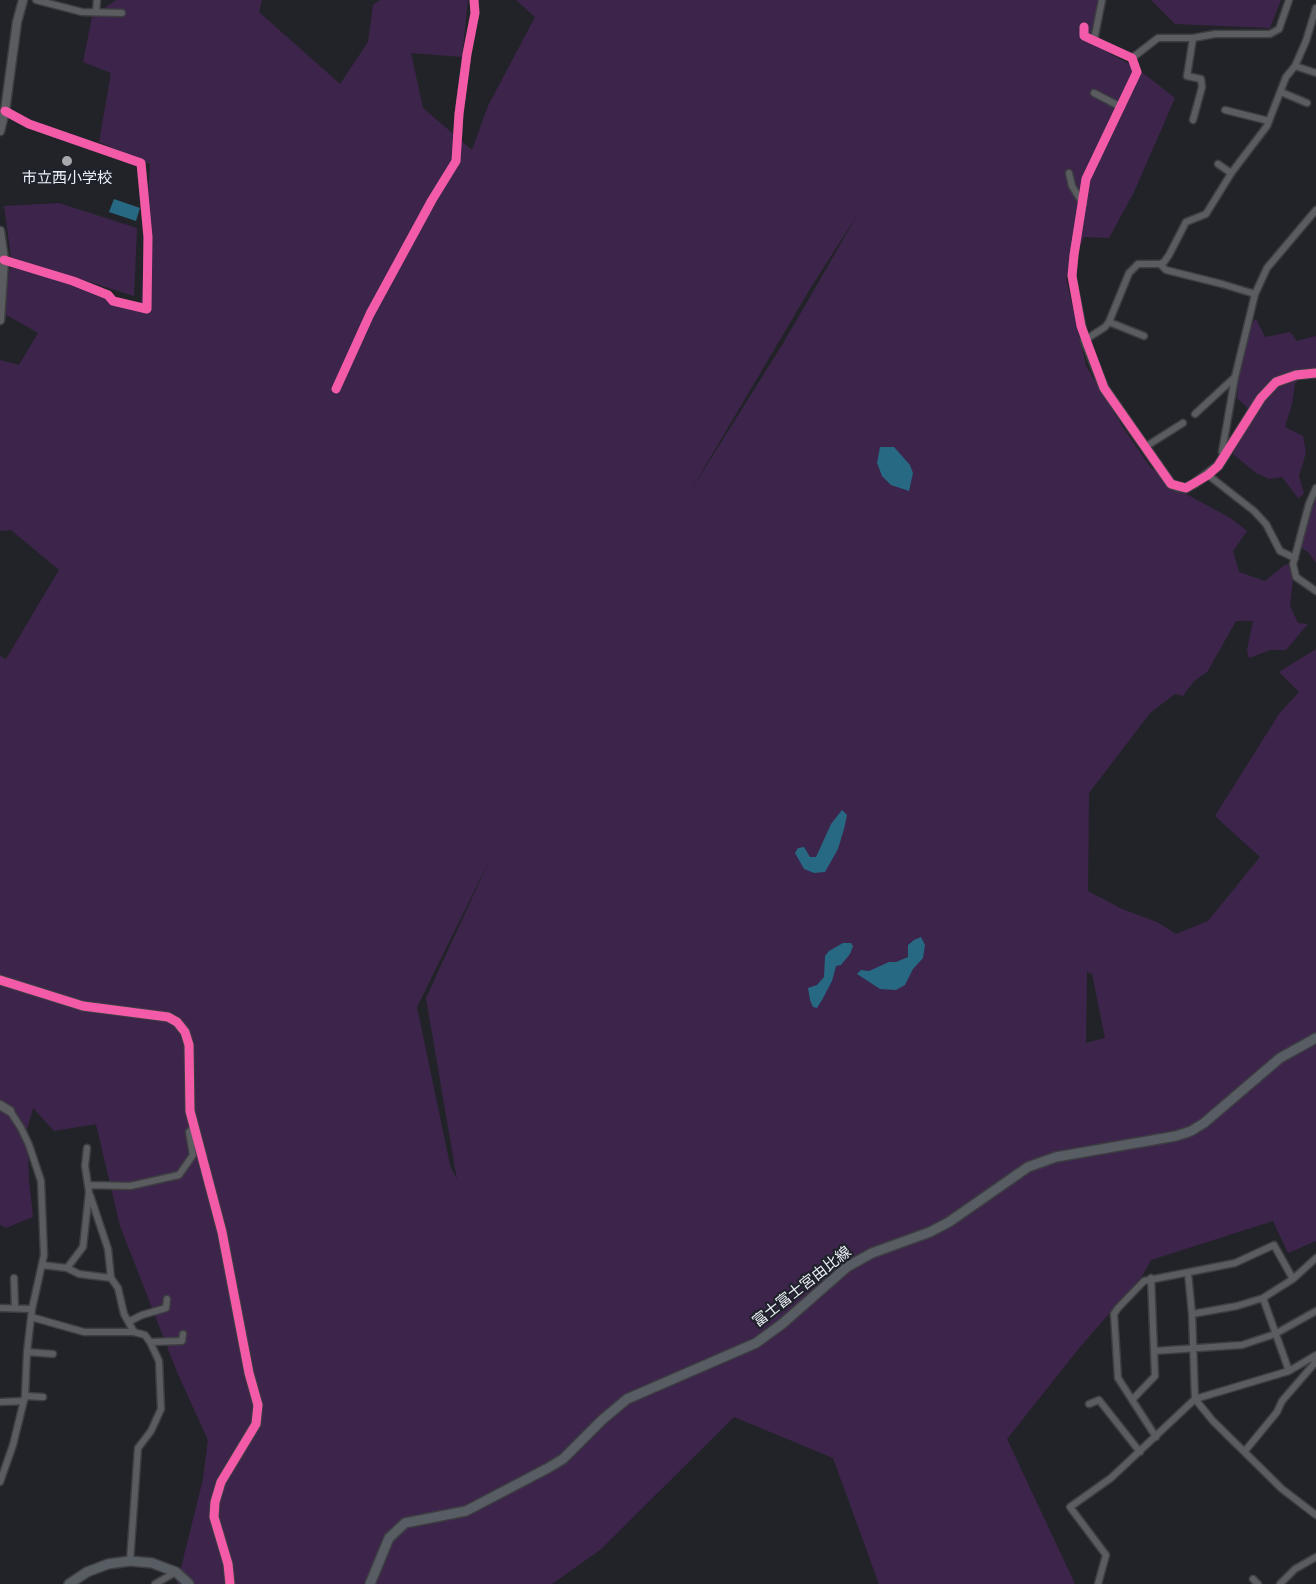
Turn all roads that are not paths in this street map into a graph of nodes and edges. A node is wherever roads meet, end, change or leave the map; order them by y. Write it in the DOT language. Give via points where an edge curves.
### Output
graph roads {
  1 [pos="23,0"];
  2 [pos="36,0"];
  3 [pos="97,0"];
  4 [pos="474,0"];
  5 [pos="1102,0"];
  6 [pos="1289,0"];
  7 [pos="1316,8"];
  8 [pos="96,12"];
  9 [pos="122,14"];
  10 [pos="1084,27"];
  11 [pos="1193,38"];
  12 [pos="1094,40"];
  13 [pos="1132,58"];
  14 [pos="1295,66"];
  15 [pos="1316,73"];
  16 [pos="4,86"];
  17 [pos="1281,92"];
  18 [pos="1094,93"];
  19 [pos="1307,103"];
  20 [pos="1121,107"];
  21 [pos="1225,110"];
  22 [pos="5,111"];
  23 [pos="1193,120"];
  24 [pos="1269,121"];
  25 [pos="0,131"];
  26 [pos="1218,164"];
  27 [pos="1231,172"];
  28 [pos="1069,173"];
  29 [pos="1083,204"];
  30 [pos="1316,210"];
  31 [pos="0,231"];
  32 [pos="4,260"];
  33 [pos="1160,264"];
  34 [pos="1255,294"];
  35 [pos="0,320"];
  36 [pos="1109,322"];
  37 [pos="1144,336"];
  38 [pos="1085,340"];
  39 [pos="1316,373"];
  40 [pos="1235,377"];
  41 [pos="336,389"];
  42 [pos="1195,414"];
  43 [pos="1183,423"];
  44 [pos="1145,447"];
  45 [pos="1225,456"];
  46 [pos="1208,475"];
  47 [pos="1316,488"];
  48 [pos="1295,558"];
  49 [pos="1316,591"];
  50 [pos="0,980"];
  51 [pos="1316,1038"];
  52 [pos="0,1105"];
  53 [pos="10,1111"];
  54 [pos="194,1127"];
  55 [pos="87,1148"];
  56 [pos="89,1185"];
  57 [pos="89,1192"];
  58 [pos="1316,1258"];
  59 [pos="42,1265"];
  60 [pos="67,1268"];
  61 [pos="1188,1273"];
  62 [pos="14,1278"];
  63 [pos="111,1278"];
  64 [pos="1151,1278"];
  65 [pos="1293,1279"];
  66 [pos="1263,1298"];
  67 [pos="167,1299"];
  68 [pos="0,1308"];
  69 [pos="15,1308"];
  70 [pos="32,1309"];
  71 [pos="1316,1311"];
  72 [pos="1192,1314"];
  73 [pos="31,1317"];
  74 [pos="130,1321"];
  75 [pos="135,1332"];
  76 [pos="183,1334"];
  77 [pos="1275,1334"];
  78 [pos="150,1342"];
  79 [pos="1193,1348"];
  80 [pos="1154,1351"];
  81 [pos="27,1352"];
  82 [pos="53,1354"];
  83 [pos="1316,1356"];
  84 [pos="1289,1371"];
  85 [pos="43,1397"];
  86 [pos="25,1399"];
  87 [pos="1195,1399"];
  88 [pos="1132,1400"];
  89 [pos="0,1401"];
  90 [pos="1089,1404"];
  91 [pos="1156,1437"];
  92 [pos="1245,1451"];
  93 [pos="1140,1452"];
  94 [pos="0,1482"];
  95 [pos="1316,1515"];
  96 [pos="1316,1557"];
  97 [pos="130,1561"];
  98 [pos="176,1572"];
  99 [pos="69,1584"];
  100 [pos="155,1584"];
  101 [pos="189,1584"];
  102 [pos="230,1584"];
  103 [pos="370,1584"];
  104 [pos="1098,1584"];
  105 [pos="1280,1584"];
  1 -- 16 [label="street"];
  2 -- 8 [label="street"];
  3 -- 8 [label="street"];
  4 -- 41 [label="street" via="456,161 370,314"];
  5 -- 12 [label="street"];
  6 -- 11 [label="street" via="1279,29 1270,34"];
  7 -- 14 [label="street"];
  8 -- 9 [label="street"];
  10 -- 12 [label="street" via="1084,36"];
  11 -- 13 [label="street" via="1158,38"];
  11 -- 23 [label="street" via="1187,76 1201,79 1202,87"];
  12 -- 13 [label="street"];
  13 -- 20 [label="street" via="1137,72"];
  14 -- 15 [label="street"];
  14 -- 17 [label="street"];
  16 -- 22 [label="street"];
  17 -- 19 [label="street"];
  17 -- 24 [label="street"];
  18 -- 20 [label="street"];
  20 -- 29 [label="street" via="1086,180"];
  21 -- 24 [label="street"];
  22 -- 25 [label="street"];
  22 -- 32 [label="street" via="29,124 141,163 148,237 147,309 113,301 73,280"];
  24 -- 27 [label="street"];
  26 -- 27 [label="street"];
  27 -- 33 [label="street" via="1206,214 1186,222"];
  28 -- 29 [label="street"];
  29 -- 38 [label="street" via="1072,276"];
  30 -- 34 [label="street" via="1267,268"];
  31 -- 32 [label="street"];
  32 -- 35 [label="street"];
  33 -- 34 [label="street" via="1166,270"];
  33 -- 36 [label="street" via="1138,264 1129,273"];
  34 -- 40 [label="street"];
  36 -- 37 [label="street"];
  36 -- 38 [label="street"];
  38 -- 44 [label="street" via="1104,388"];
  39 -- 45 [label="street" via="1276,382 1261,398"];
  40 -- 42 [label="street"];
  40 -- 45 [label="street" via="1222,452"];
  43 -- 44 [label="street"];
  44 -- 46 [label="street" via="1171,484 1186,488"];
  45 -- 46 [label="street"];
  46 -- 48 [label="street" via="1254,511 1280,550"];
  47 -- 48 [label="street"];
  48 -- 49 [label="street" via="1296,577"];
  50 -- 54 [label="street" via="83,1006 156,1014 177,1022 189,1045 190,1111"];
  51 -- 103 [label="main road, 富士富士宮由比線" via="1280,1058 1191,1131 1056,1157 1029,1167 949,1222 847,1267 756,1343 627,1399 563,1460 466,1511 405,1523 389,1538"];
  52 -- 53 [label="street"];
  53 -- 59 [label="street" via="29,1145 41,1181"];
  54 -- 56 [label="street" via="189,1132 193,1155 178,1175 130,1186"];
  54 -- 102 [label="street" via="222,1232 258,1406 256,1424 221,1482 215,1502 214,1517"];
  55 -- 56 [label="street"];
  56 -- 57 [label="street"];
  57 -- 60 [label="street" via="83,1247"];
  57 -- 63 [label="street" via="108,1249"];
  58 -- 65 [label="street"];
  59 -- 60 [label="street"];
  59 -- 70 [label="street"];
  60 -- 63 [label="street" via="79,1274"];
  61 -- 64 [label="street"];
  61 -- 65 [label="street" via="1235,1263 1274,1245"];
  61 -- 72 [label="street"];
  62 -- 69 [label="street"];
  63 -- 74 [label="street"];
  64 -- 80 [label="street"];
  64 -- 88 [label="street" via="1114,1314 1118,1378"];
  65 -- 66 [label="street"];
  66 -- 72 [label="street"];
  66 -- 77 [label="street"];
  67 -- 74 [label="street" via="166,1308"];
  68 -- 69 [label="street"];
  69 -- 70 [label="street"];
  70 -- 73 [label="street"];
  71 -- 77 [label="street"];
  72 -- 79 [label="street"];
  73 -- 75 [label="street" via="84,1332"];
  73 -- 81 [label="street"];
  74 -- 75 [label="street"];
  75 -- 78 [label="street" via="145,1335"];
  76 -- 78 [label="street" via="182,1341"];
  77 -- 79 [label="street" via="1242,1345"];
  77 -- 84 [label="street"];
  78 -- 97 [label="street" via="159,1361 161,1409 138,1448"];
  79 -- 80 [label="street"];
  79 -- 87 [label="street"];
  80 -- 88 [label="street" via="1155,1376"];
  81 -- 82 [label="street"];
  81 -- 86 [label="street"];
  83 -- 84 [label="street"];
  83 -- 92 [label="street" via="1314,1364"];
  84 -- 87 [label="street"];
  85 -- 86 [label="street"];
  86 -- 89 [label="street"];
  86 -- 94 [label="street"];
  87 -- 91 [label="street"];
  87 -- 92 [label="street"];
  88 -- 91 [label="street"];
  90 -- 93 [label="street" via="1099,1400"];
  91 -- 93 [label="street"];
  92 -- 95 [label="street" via="1282,1489"];
  93 -- 104 [label="street" via="1070,1507 1106,1555"];
  96 -- 105 [label="street"];
  97 -- 98 [label="main road" via="152,1563"];
  97 -- 99 [label="main road" via="108,1564"];
  98 -- 100 [label="street"];
  98 -- 101 [label="main road"];
}
